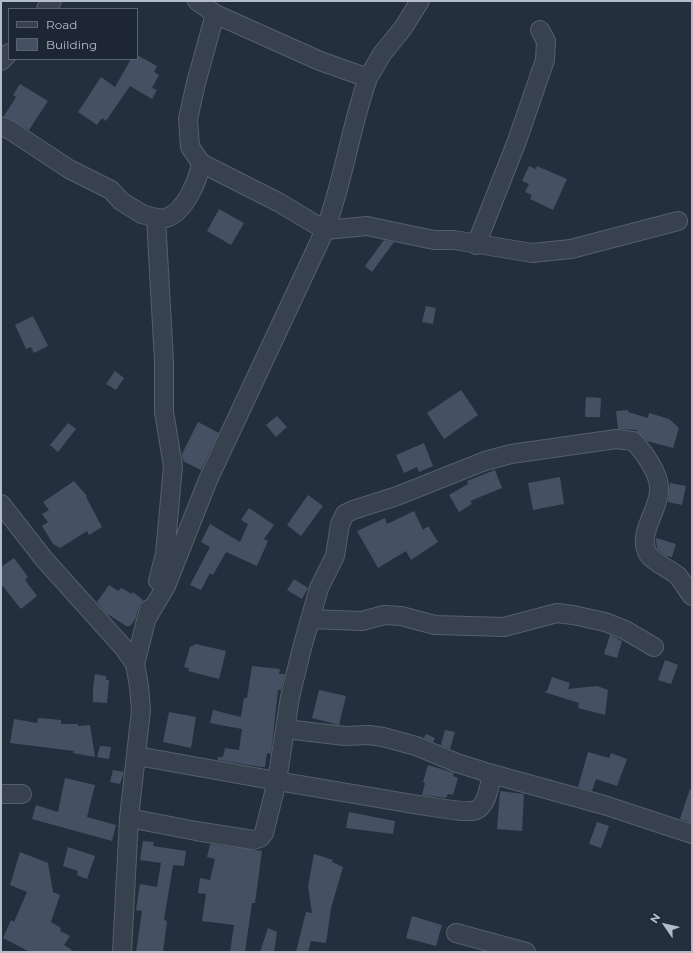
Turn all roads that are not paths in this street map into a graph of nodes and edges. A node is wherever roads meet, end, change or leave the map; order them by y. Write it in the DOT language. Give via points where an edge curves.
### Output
graph roads {
  1 [pos="197,1"];
  2 [pos="420,1"];
  3 [pos="215,14"];
  4 [pos="540,30"];
  5 [pos="8,53"];
  6 [pos="1,62"];
  7 [pos="368,78"];
  8 [pos="1,126"];
  9 [pos="201,163"];
  10 [pos="156,218"];
  11 [pos="678,221"];
  12 [pos="325,230"];
  13 [pos="476,245"];
  14 [pos="1,504"];
  15 [pos="692,596"];
  16 [pos="310,619"];
  17 [pos="146,620"];
  18 [pos="654,647"];
  19 [pos="135,664"];
  20 [pos="285,728"];
  21 [pos="137,756"];
  22 [pos="492,774"];
  23 [pos="277,781"];
  24 [pos="1,794"];
  25 [pos="22,794"];
  26 [pos="129,818"];
  27 [pos="692,834"];
  28 [pos="456,933"];
  29 [pos="122,952"];
  30 [pos="526,952"];
  1 -- 3 [label="street"];
  2 -- 7 [label="street"];
  3 -- 7 [label="street" via="320,61"];
  3 -- 9 [label="street" via="188,119 190,147"];
  4 -- 13 [label="street" via="546,41 545,60 517,141"];
  5 -- 6 [label="street"];
  7 -- 12 [label="street" via="358,106 336,201"];
  8 -- 10 [label="street" via="69,169 111,190 121,201 142,214"];
  9 -- 10 [label="street" via="191,195 166,218"];
  9 -- 12 [label="street" via="278,202"];
  10 -- 17 [label="street" via="164,361 164,412 173,466 165,554"];
  11 -- 13 [label="street" via="571,249 532,253"];
  12 -- 13 [label="street" via="367,226 434,240 454,240"];
  12 -- 17 [label="street" via="208,480 166,586"];
  14 -- 19 [label="street"];
  15 -- 16 [label="street" via="678,577 648,554 645,541 658,498 659,485 639,447 633,441 616,439 511,454 485,461 345,514 340,524 335,556 319,588"];
  16 -- 18 [label="street" via="362,621 384,615 435,624 504,627 557,613 605,622"];
  16 -- 20 [label="street" via="290,697"];
  17 -- 19 [label="street"];
  19 -- 21 [label="street" via="141,710"];
  20 -- 22 [label="street" via="345,736 383,737 416,746 456,763"];
  20 -- 23 [label="street"];
  21 -- 23 [label="street"];
  21 -- 26 [label="street"];
  22 -- 23 [label="street" via="487,796 482,806 476,810 443,809"];
  22 -- 27 [label="street" via="604,805"];
  23 -- 26 [label="street" via="264,833 260,838 253,840"];
  24 -- 25 [label="street"];
  26 -- 29 [label="street"];
  28 -- 30 [label="street"];
}
